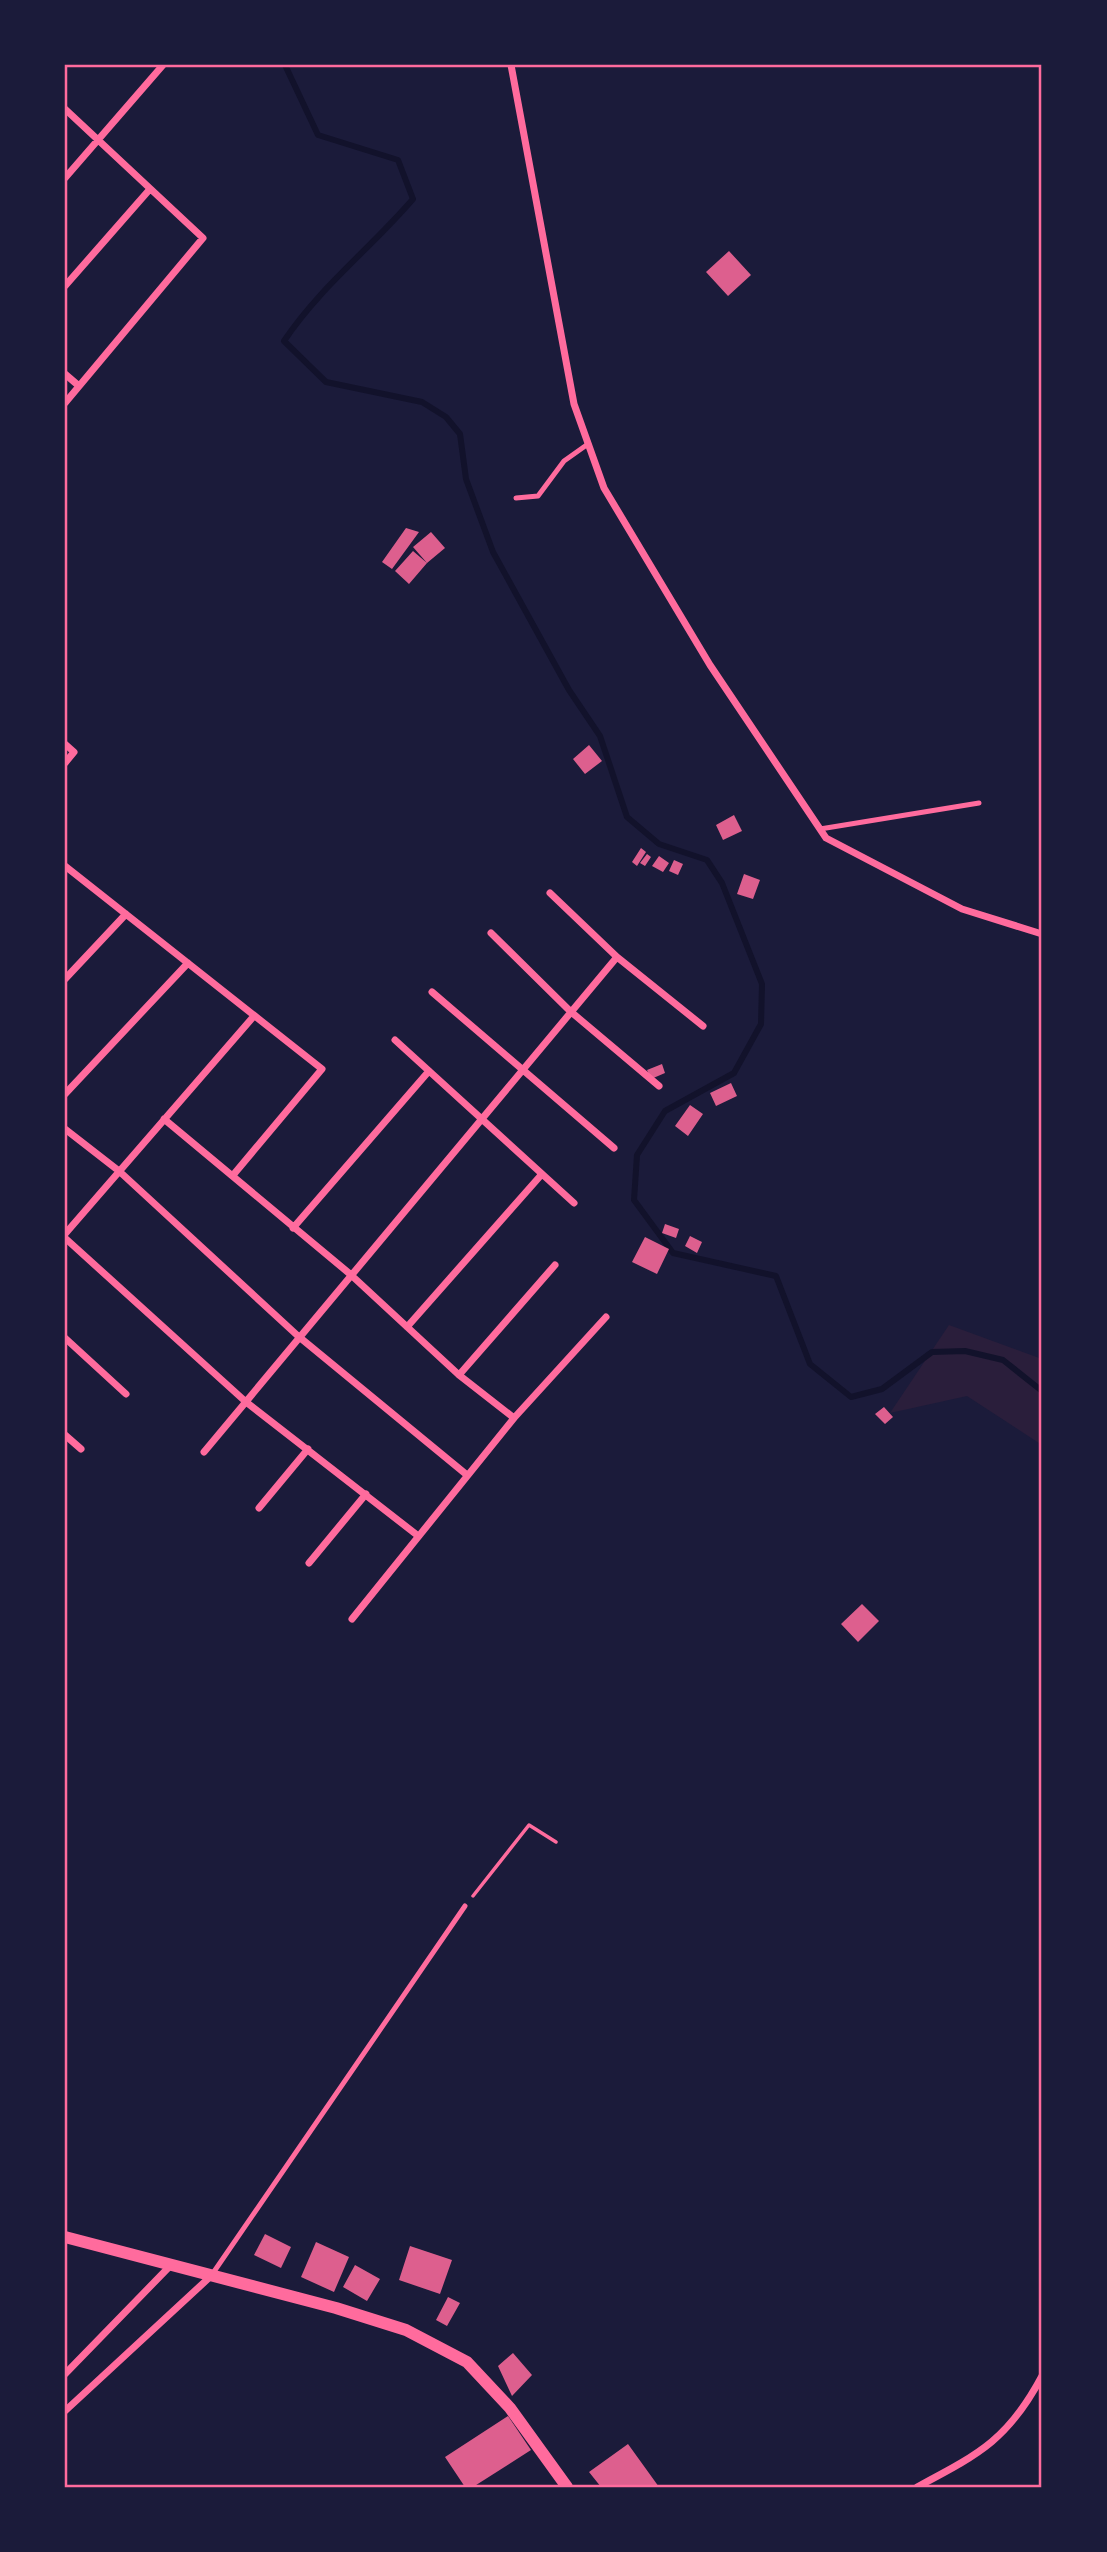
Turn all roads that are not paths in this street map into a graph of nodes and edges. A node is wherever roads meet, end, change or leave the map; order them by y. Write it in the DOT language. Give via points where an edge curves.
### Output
graph roads {
  1 [pos="163,65"];
  2 [pos="511,65"];
  3 [pos="65,109"];
  4 [pos="98,141"];
  5 [pos="65,178"];
  6 [pos="150,189"];
  7 [pos="65,286"];
  8 [pos="65,374"];
  9 [pos="79,386"];
  10 [pos="65,402"];
  11 [pos="588,444"];
  12 [pos="516,498"];
  13 [pos="65,744"];
  14 [pos="65,763"];
  15 [pos="979,803"];
  16 [pos="820,829"];
  17 [pos="65,866"];
  18 [pos="550,893"];
  19 [pos="126,914"];
  20 [pos="491,933"];
  21 [pos="1042,934"];
  22 [pos="617,957"];
  23 [pos="188,963"];
  24 [pos="65,979"];
  25 [pos="432,992"];
  26 [pos="570,1012"];
  27 [pos="254,1016"];
  28 [pos="703,1026"];
  29 [pos="395,1040"];
  30 [pos="523,1067"];
  31 [pos="429,1071"];
  32 [pos="659,1086"];
  33 [pos="65,1094"];
  34 [pos="480,1118"];
  35 [pos="164,1119"];
  36 [pos="65,1129"];
  37 [pos="614,1148"];
  38 [pos="119,1171"];
  39 [pos="234,1174"];
  40 [pos="542,1174"];
  41 [pos="574,1203"];
  42 [pos="293,1228"];
  43 [pos="65,1236"];
  44 [pos="555,1265"];
  45 [pos="351,1274"];
  46 [pos="606,1317"];
  47 [pos="407,1327"];
  48 [pos="298,1336"];
  49 [pos="65,1338"];
  50 [pos="459,1375"];
  51 [pos="126,1394"];
  52 [pos="246,1402"];
  53 [pos="514,1418"];
  54 [pos="65,1435"];
  55 [pos="81,1449"];
  56 [pos="307,1449"];
  57 [pos="204,1452"];
  58 [pos="467,1475"];
  59 [pos="366,1494"];
  60 [pos="259,1508"];
  61 [pos="417,1535"];
  62 [pos="309,1563"];
  63 [pos="352,1619"];
  64 [pos="466,1906"];
  65 [pos="65,2237"];
  66 [pos="171,2265"];
  67 [pos="211,2276"];
  68 [pos="65,2374"];
  69 [pos="1042,2376"];
  70 [pos="65,2411"];
  71 [pos="923,2486"];
  72 [pos="567,2487"];
  1 -- 4 [label="street"];
  2 -- 11 [label="street" via="574,404"];
  3 -- 4 [label="street"];
  4 -- 5 [label="street"];
  4 -- 6 [label="street"];
  6 -- 7 [label="street"];
  6 -- 9 [label="street" via="202,238"];
  8 -- 9 [label="street"];
  9 -- 10 [label="street"];
  11 -- 12 [label="lane" via="564,461 538,496"];
  11 -- 16 [label="street" via="604,488 696,642"];
  13 -- 14 [label="street" via="74,752"];
  15 -- 16 [label="lane"];
  16 -- 21 [label="street" via="826,838 962,909"];
  17 -- 19 [label="street"];
  18 -- 22 [label="street"];
  19 -- 23 [label="street"];
  19 -- 24 [label="street"];
  20 -- 26 [label="street"];
  22 -- 26 [label="street"];
  22 -- 28 [label="street"];
  23 -- 27 [label="street"];
  23 -- 33 [label="street"];
  25 -- 30 [label="street"];
  26 -- 30 [label="street"];
  26 -- 32 [label="street"];
  27 -- 35 [label="street"];
  27 -- 39 [label="street" via="322,1069"];
  29 -- 31 [label="street"];
  30 -- 34 [label="street"];
  30 -- 37 [label="street"];
  31 -- 34 [label="street"];
  31 -- 42 [label="street"];
  34 -- 40 [label="street"];
  34 -- 45 [label="street"];
  35 -- 38 [label="street"];
  35 -- 39 [label="street"];
  36 -- 38 [label="street"];
  38 -- 43 [label="street"];
  38 -- 48 [label="street"];
  39 -- 42 [label="street"];
  40 -- 41 [label="street"];
  40 -- 47 [label="street"];
  42 -- 45 [label="street"];
  43 -- 52 [label="street"];
  44 -- 50 [label="street"];
  45 -- 47 [label="street"];
  45 -- 48 [label="street"];
  46 -- 53 [label="street"];
  47 -- 50 [label="street"];
  48 -- 52 [label="street"];
  48 -- 58 [label="street"];
  49 -- 51 [label="street"];
  50 -- 53 [label="street"];
  52 -- 56 [label="street"];
  52 -- 57 [label="street"];
  53 -- 58 [label="street"];
  54 -- 55 [label="street"];
  56 -- 59 [label="street"];
  56 -- 60 [label="street"];
  58 -- 61 [label="street"];
  59 -- 61 [label="street"];
  59 -- 62 [label="street"];
  61 -- 63 [label="street"];
  64 -- 67 [label="lane"];
  65 -- 66 [label="street"];
  66 -- 67 [label="street"];
  66 -- 68 [label="street"];
  67 -- 70 [label="street"];
  67 -- 72 [label="street" via="406,2330 467,2362 510,2408"];
  69 -- 71 [label="street" via="1016,2421 997,2441"];
}
